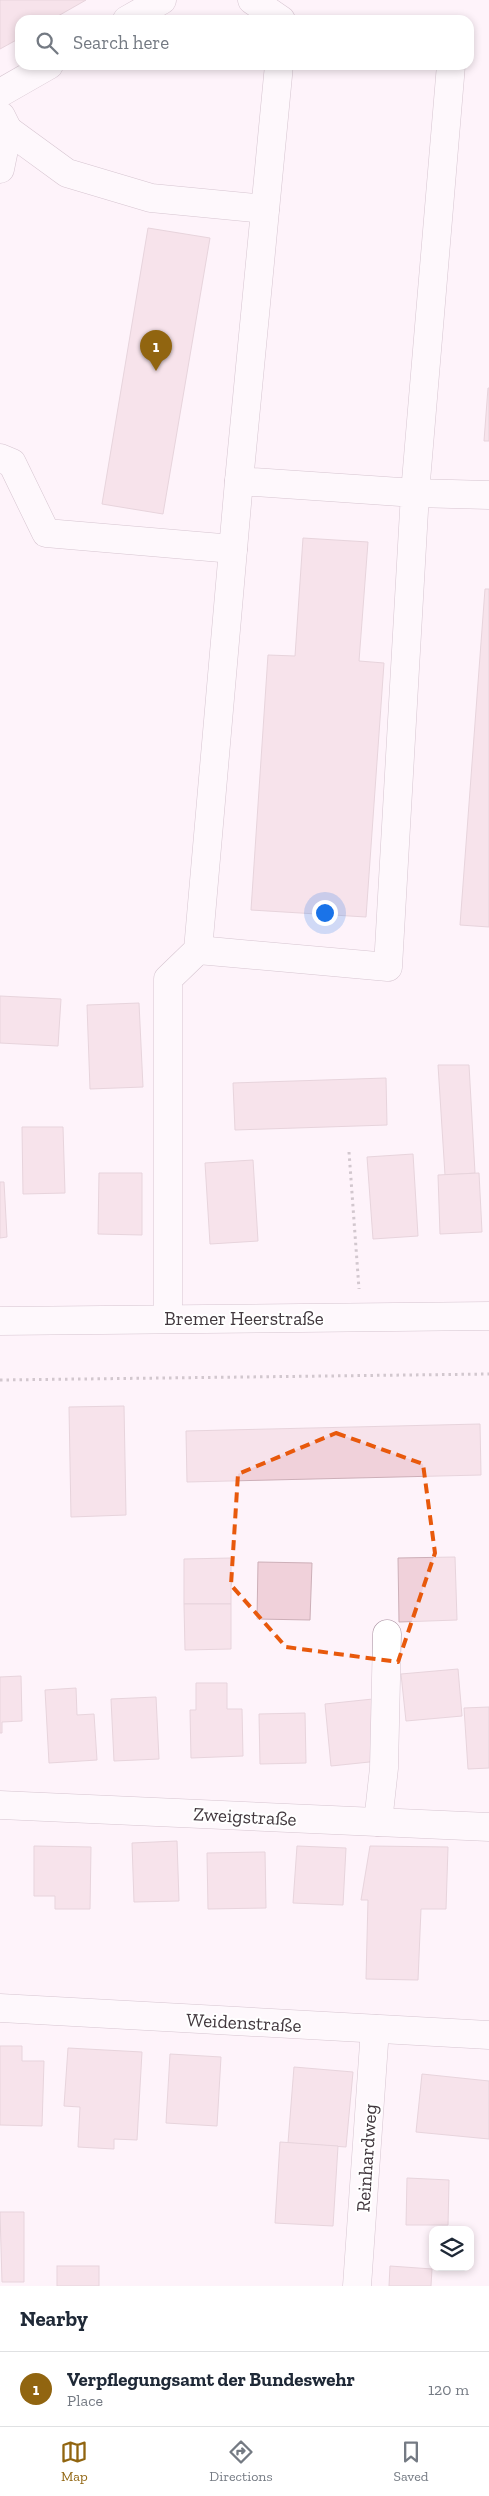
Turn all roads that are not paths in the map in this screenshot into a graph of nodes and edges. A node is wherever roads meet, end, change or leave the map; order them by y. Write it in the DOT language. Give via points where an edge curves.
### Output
graph roads {
  1 [pos="162,0"];
  2 [pos="252,0"];
  3 [pos="136,15"];
  4 [pos="273,15"];
  5 [pos="40,70"];
  6 [pos="279,70"];
  7 [pos="451,70"];
  8 [pos="0,93"];
  9 [pos="4,122"];
  10 [pos="0,169"];
  11 [pos="265,209"];
  12 [pos="0,458"];
  13 [pos="240,481"];
  14 [pos="415,493"];
  15 [pos="489,495"];
  16 [pos="233,550"];
  17 [pos="198,950"];
  18 [pos="489,1316"];
  19 [pos="168,1318"];
  20 [pos="0,1321"];
  21 [pos="387,1634"];
  22 [pos="0,1805"];
  23 [pos="378,1822"];
  24 [pos="489,1827"];
  25 [pos="0,2008"];
  26 [pos="375,2029"];
  27 [pos="489,2035"];
  28 [pos="357,2286"];
  1 -- 3 [label="street"];
  2 -- 4 [label="street"];
  5 -- 8 [label="street"];
  6 -- 11 [label="street"];
  7 -- 14 [label="street"];
  9 -- 10 [label="street"];
  9 -- 11 [label="street" via="67,173 152,198"];
  11 -- 13 [label="street"];
  12 -- 16 [label="street" via="12,463 46,532"];
  13 -- 14 [label="street"];
  13 -- 16 [label="street"];
  14 -- 15 [label="street"];
  14 -- 17 [label="street" via="388,967"];
  16 -- 17 [label="street"];
  17 -- 19 [label="street" via="168,979"];
  18 -- 19 [label="street, Bremer Heerstraße"];
  19 -- 20 [label="street, Bremer Heerstraße"];
  21 -- 23 [label="street" via="384,1768"];
  22 -- 23 [label="street, Zweigstraße"];
  23 -- 24 [label="street, Zweigstraße"];
  25 -- 26 [label="street, Weidenstraße"];
  26 -- 27 [label="street, Weidenstraße"];
  26 -- 28 [label="street, Reinhardweg"];
}
